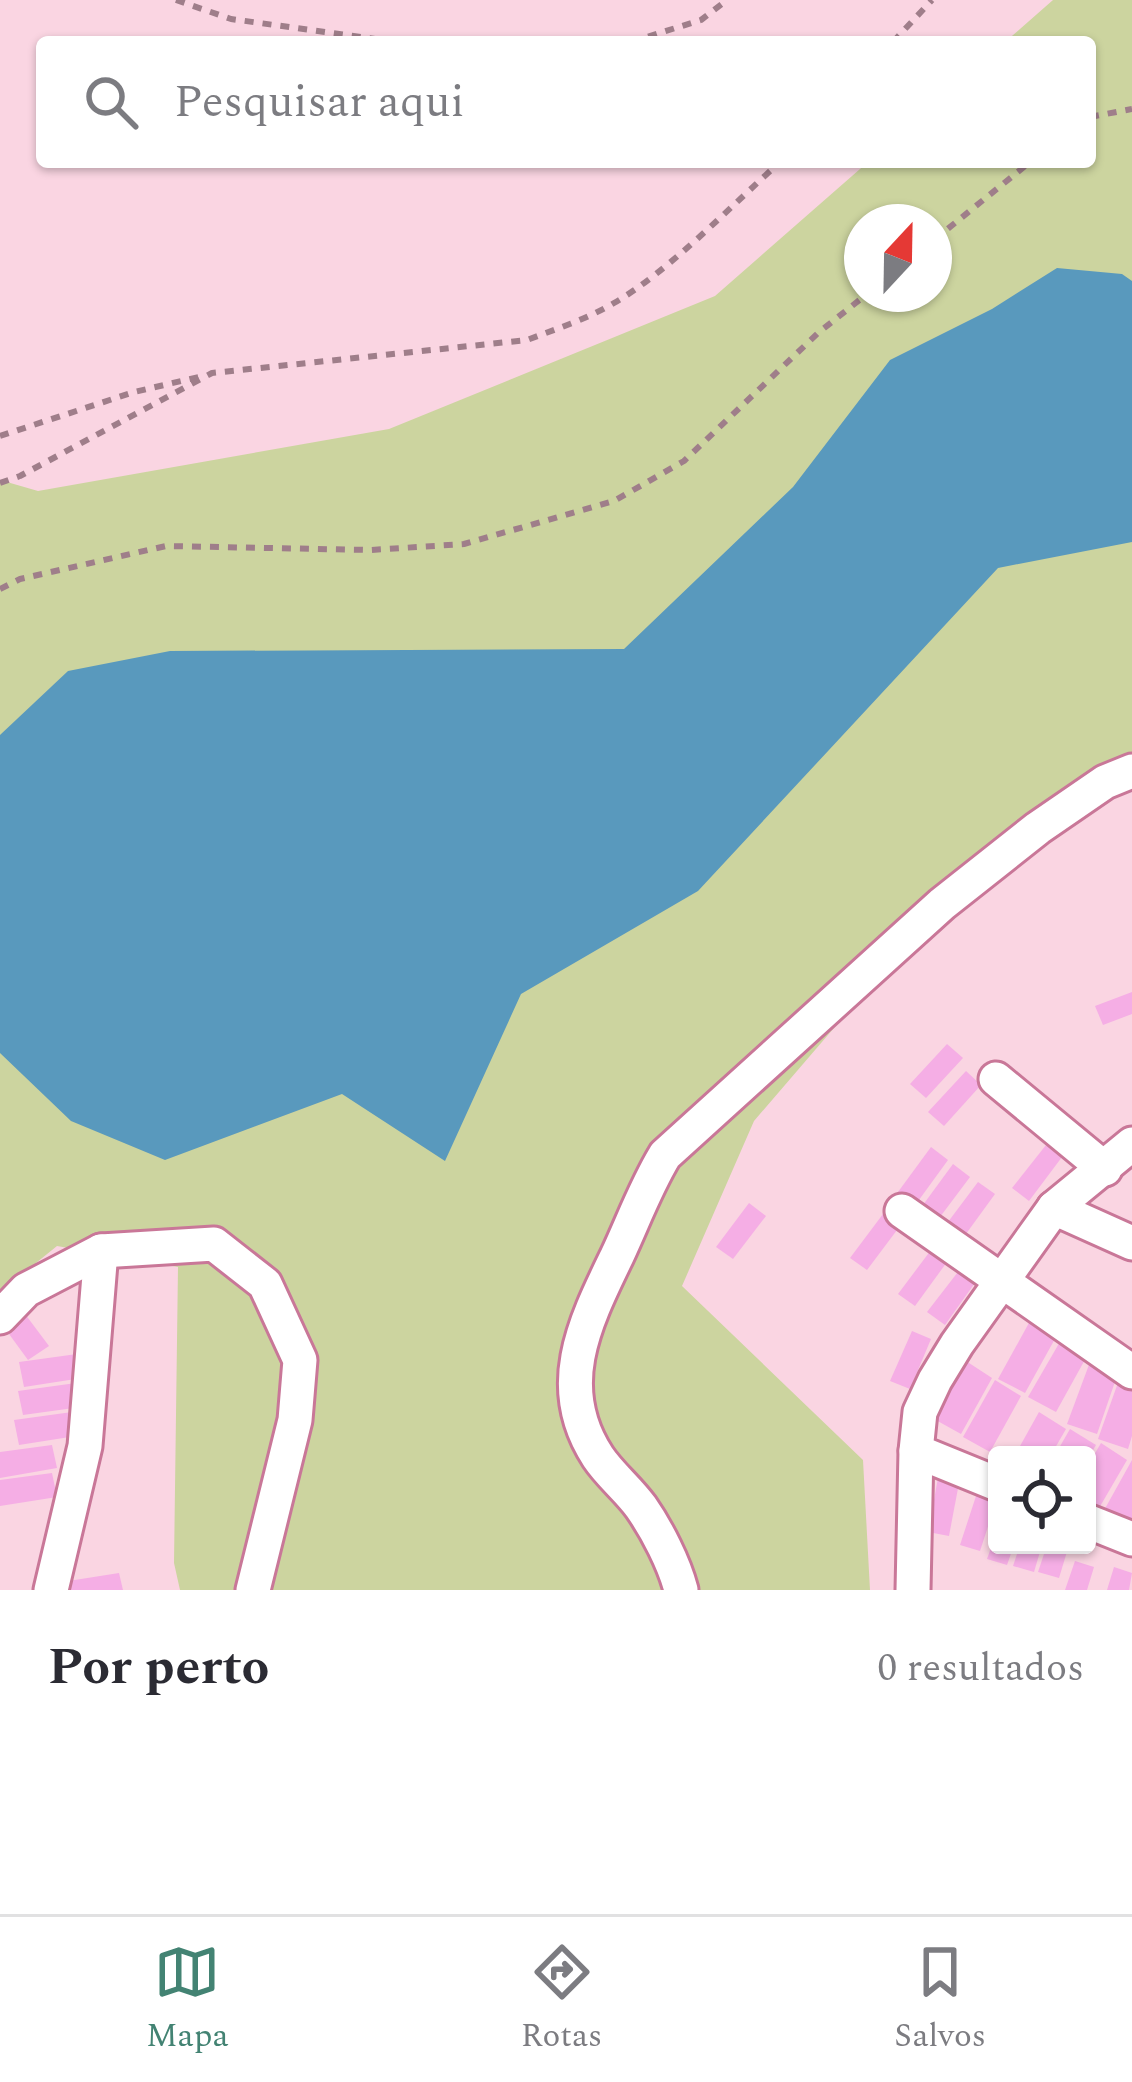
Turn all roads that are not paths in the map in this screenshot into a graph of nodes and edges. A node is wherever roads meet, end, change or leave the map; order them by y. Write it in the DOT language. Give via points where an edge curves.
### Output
graph roads {
  1 [pos="1132,771"];
  2 [pos="995,1079"];
  3 [pos="1132,1144"];
  4 [pos="1105,1169"];
  5 [pos="1054,1208"];
  6 [pos="902,1211"];
  7 [pos="1132,1243"];
  8 [pos="101,1251"];
  9 [pos="1003,1280"];
  10 [pos="0,1317"];
  11 [pos="1132,1372"];
  12 [pos="916,1451"];
  13 [pos="988,1480"];
  14 [pos="1096,1525"];
  15 [pos="1132,1539"];
  16 [pos="51,1590"];
  17 [pos="253,1590"];
  18 [pos="681,1590"];
  19 [pos="914,1590"];
  1 -- 18 [label="street" via="1038,828 942,904 665,1155 645,1187 584,1324 577,1398 586,1436 642,1508"];
  2 -- 4 [label="street"];
  3 -- 4 [label="street"];
  4 -- 5 [label="street"];
  5 -- 7 [label="street"];
  5 -- 9 [label="street"];
  6 -- 9 [label="street"];
  8 -- 10 [label="street" via="26,1291"];
  8 -- 16 [label="street" via="85,1446"];
  8 -- 17 [label="street" via="214,1244 265,1285 301,1360 295,1420"];
  9 -- 11 [label="street"];
  9 -- 12 [label="street" via="934,1380"];
  12 -- 13 [label="street"];
  12 -- 19 [label="street"];
  14 -- 15 [label="street"];
}
